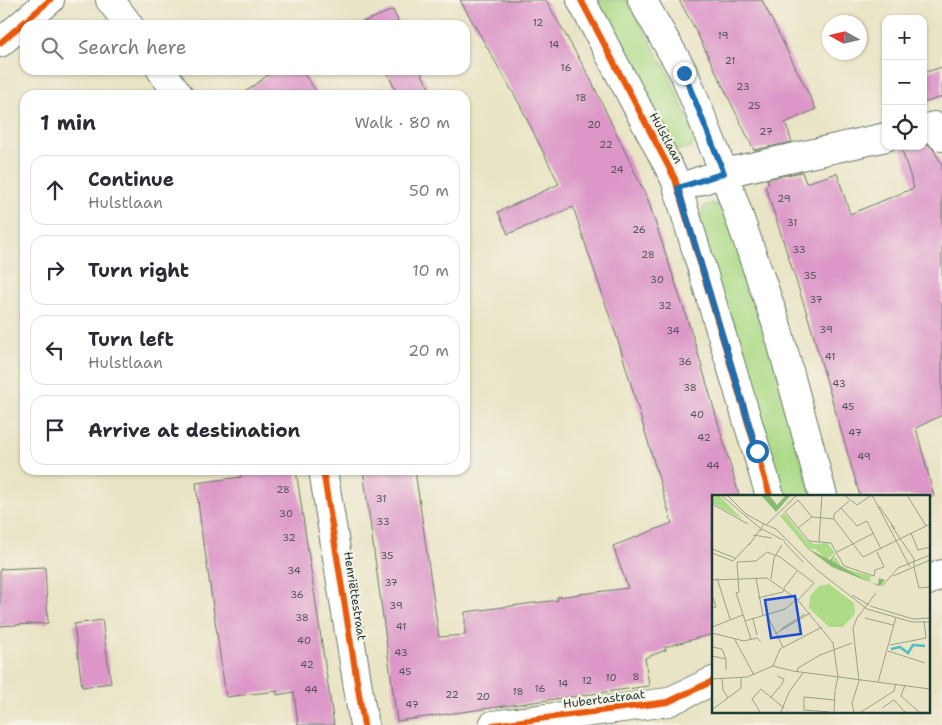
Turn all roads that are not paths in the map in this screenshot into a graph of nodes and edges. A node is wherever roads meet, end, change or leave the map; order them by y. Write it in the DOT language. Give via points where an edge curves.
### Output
graph roads {
  1 [pos="50,0"];
  2 [pos="110,0"];
  3 [pos="581,0"];
  4 [pos="642,0"];
  5 [pos="27,20"];
  6 [pos="125,20"];
  7 [pos="20,26"];
  8 [pos="0,43"];
  9 [pos="165,75"];
  10 [pos="175,90"];
  11 [pos="927,128"];
  12 [pos="942,137"];
  13 [pos="882,138"];
  14 [pos="724,173"];
  15 [pos="678,188"];
  16 [pos="324,475"];
  17 [pos="770,495"];
  18 [pos="823,495"];
  19 [pos="942,574"];
  20 [pos="930,580"];
  21 [pos="712,681"];
  22 [pos="364,725"];
  23 [pos="493,725"];
  1 -- 5 [label="street"];
  2 -- 6 [label="street"];
  3 -- 15 [label="street, Hulstlaan"];
  4 -- 14 [label="street" via="684,73"];
  7 -- 8 [label="street"];
  9 -- 10 [label="street"];
  11 -- 12 [label="street" via="934,126"];
  13 -- 14 [label="street"];
  14 -- 15 [label="street"];
  14 -- 18 [label="street" via="776,323"];
  15 -- 17 [label="street, Hulstlaan"];
  16 -- 22 [label="street, Henriëttestraat"];
  19 -- 20 [label="street"];
  21 -- 23 [label="street, Hubertastraat" via="668,702"];
}
